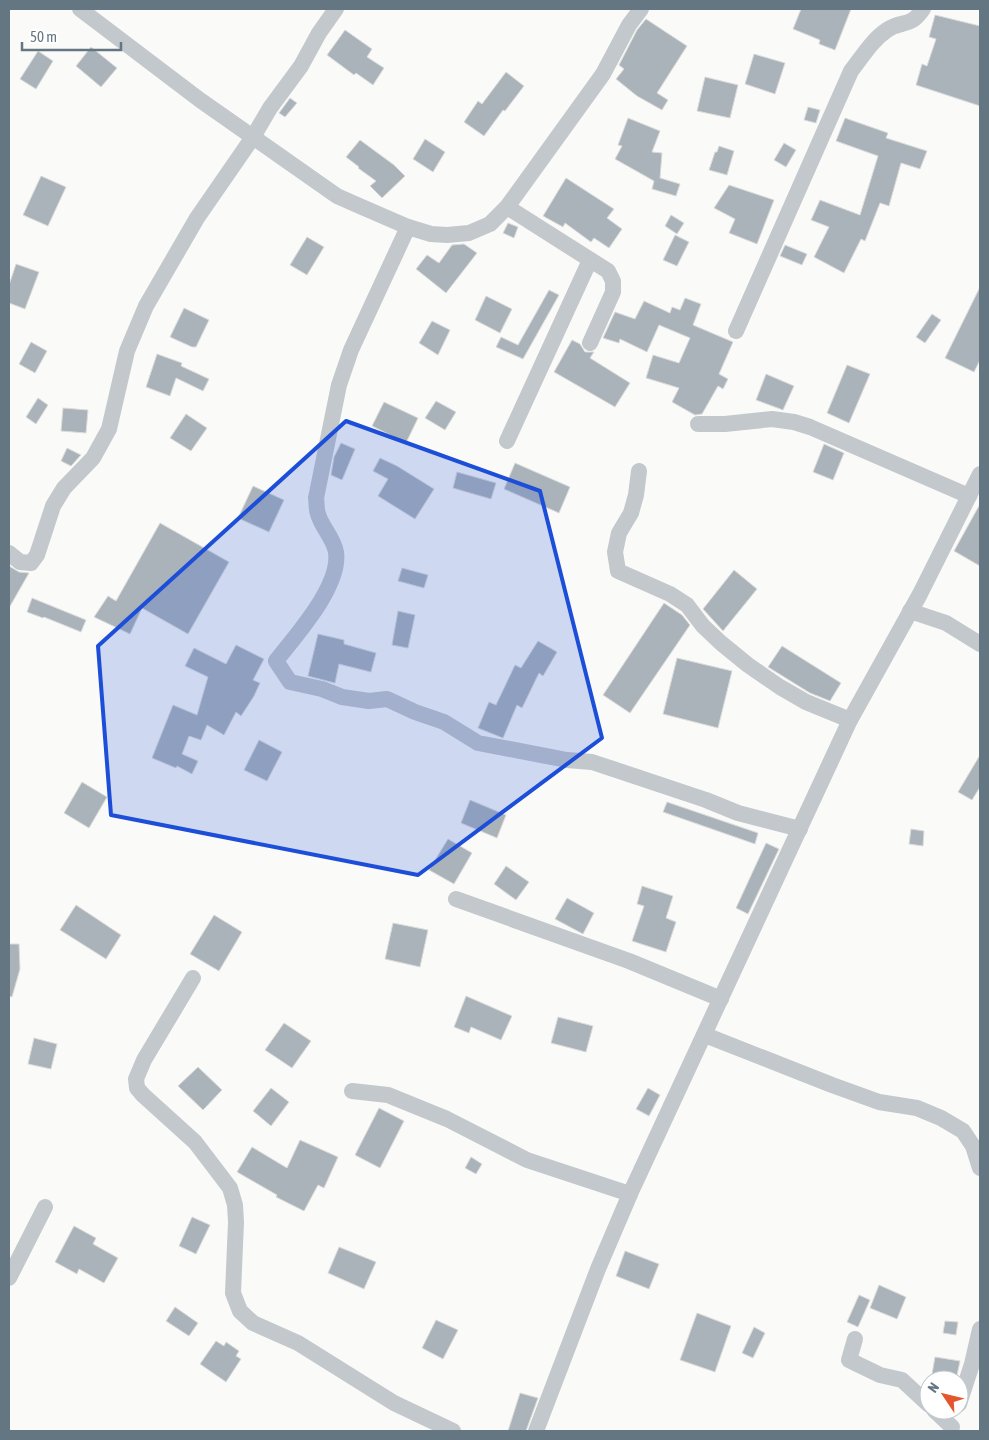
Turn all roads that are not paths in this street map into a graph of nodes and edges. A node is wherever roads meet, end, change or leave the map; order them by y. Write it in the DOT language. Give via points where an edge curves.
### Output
graph roads {
  1 [pos="80,9"];
  2 [pos="336,9"];
  3 [pos="640,9"];
  4 [pos="923,9"];
  5 [pos="254,137"];
  6 [pos="507,207"];
  7 [pos="408,227"];
  8 [pos="590,260"];
  9 [pos="736,331"];
  10 [pos="590,344"];
  11 [pos="698,424"];
  12 [pos="507,442"];
  13 [pos="639,470"];
  14 [pos="980,474"];
  15 [pos="970,496"];
  16 [pos="9,553"];
  17 [pos="910,611"];
  18 [pos="980,644"];
  19 [pos="850,720"];
  20 [pos="800,828"];
  21 [pos="456,899"];
  22 [pos="193,978"];
  23 [pos="721,999"];
  24 [pos="705,1036"];
  25 [pos="352,1091"];
  26 [pos="980,1168"];
  27 [pos="630,1194"];
  28 [pos="45,1207"];
  29 [pos="9,1278"];
  30 [pos="980,1329"];
  31 [pos="854,1339"];
  32 [pos="969,1373"];
  33 [pos="919,1396"];
  34 [pos="453,1431"];
  35 [pos="536,1431"];
  1 -- 5 [label="street"];
  2 -- 5 [label="street"];
  3 -- 6 [label="street" via="603,74"];
  4 -- 9 [label="street" via="915,20 888,29 873,41 851,71"];
  5 -- 7 [label="street" via="337,196"];
  5 -- 16 [label="street" via="197,218 146,306 127,351 108,429 93,458 64,488 53,506 37,555 31,563 20,562"];
  6 -- 7 [label="street" via="490,224 469,232 431,234"];
  6 -- 8 [label="street"];
  7 -- 20 [label="street" via="351,350 339,385 316,498 318,514 336,553 335,573 323,598 276,662 290,682 342,697 369,701 387,699 444,722 478,743 592,762 738,814"];
  8 -- 10 [label="street" via="608,271 613,281 613,292"];
  8 -- 12 [label="street"];
  11 -- 15 [label="street" via="772,419 794,422"];
  13 -- 19 [label="street" via="636,495 615,552 618,571 687,605 720,643 780,688"];
  14 -- 15 [label="street"];
  15 -- 17 [label="street"];
  17 -- 18 [label="street" via="946,623"];
  17 -- 19 [label="street"];
  19 -- 20 [label="street"];
  20 -- 23 [label="street"];
  21 -- 23 [label="street"];
  22 -- 34 [label="street" via="144,1060 136,1079 137,1088 195,1142 230,1188 236,1222 233,1293 240,1312 254,1323 298,1343 394,1403"];
  23 -- 24 [label="street"];
  24 -- 26 [label="street" via="856,1094 917,1108 941,1118 964,1132 974,1146"];
  24 -- 27 [label="street"];
  25 -- 27 [label="street" via="388,1095 447,1119 526,1160"];
  27 -- 35 [label="street"];
  28 -- 29 [label="street"];
  30 -- 32 [label="street"];
  31 -- 33 [label="street" via="849,1360 880,1375 902,1380"];
}
